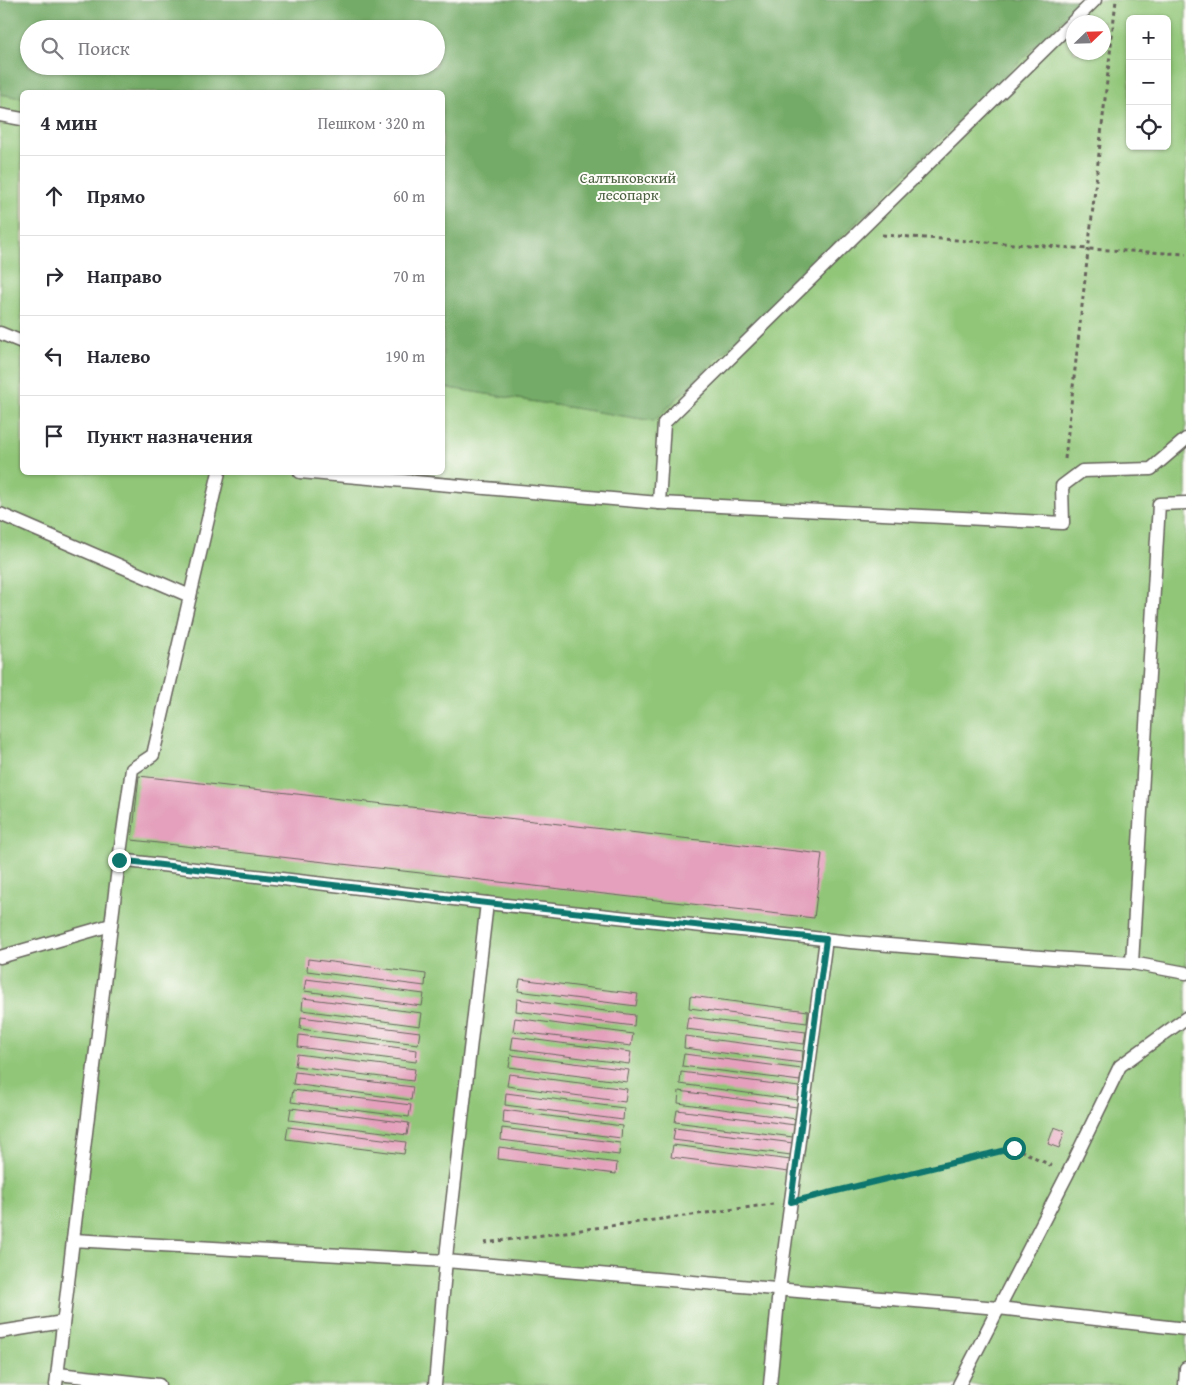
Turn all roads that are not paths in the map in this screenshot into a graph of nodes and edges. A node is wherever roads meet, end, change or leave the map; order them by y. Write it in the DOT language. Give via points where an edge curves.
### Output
graph roads {
  1 [pos="1095,0"];
  2 [pos="0,115"];
  3 [pos="20,118"];
  4 [pos="0,332"];
  5 [pos="20,341"];
  6 [pos="1186,439"];
  7 [pos="218,475"];
  8 [pos="335,475"];
  9 [pos="659,503"];
  10 [pos="1186,503"];
  11 [pos="0,514"];
  12 [pos="190,596"];
  13 [pos="119,860"];
  14 [pos="487,903"];
  15 [pos="111,925"];
  16 [pos="826,939"];
  17 [pos="0,957"];
  18 [pos="1132,963"];
  19 [pos="1186,973"];
  20 [pos="1186,1018"];
  21 [pos="73,1240"];
  22 [pos="447,1255"];
  23 [pos="779,1290"];
  24 [pos="998,1308"];
  25 [pos="63,1322"];
  26 [pos="1186,1329"];
  27 [pos="0,1332"];
  28 [pos="1186,1368"];
  29 [pos="57,1380"];
  30 [pos="159,1385"];
  31 [pos="435,1385"];
  32 [pos="770,1385"];
  33 [pos="959,1385"];
  34 [pos="1185,1385"];
  1 -- 9 [label="lane" via="664,424"];
  2 -- 3 [label="lane"];
  4 -- 5 [label="lane"];
  6 -- 9 [label="lane" via="1151,468 1082,471 1062,486 1062,523"];
  7 -- 12 [label="lane"];
  8 -- 9 [label="lane"];
  10 -- 18 [label="lane" via="1159,504"];
  11 -- 12 [label="lane"];
  12 -- 13 [label="lane" via="152,755 132,769"];
  13 -- 14 [label="lane"];
  13 -- 15 [label="lane"];
  14 -- 16 [label="lane"];
  14 -- 22 [label="lane"];
  15 -- 17 [label="lane"];
  15 -- 21 [label="lane"];
  16 -- 18 [label="lane"];
  16 -- 23 [label="lane"];
  18 -- 19 [label="lane"];
  20 -- 24 [label="lane" via="1120,1066"];
  21 -- 22 [label="lane"];
  21 -- 25 [label="lane"];
  22 -- 23 [label="lane"];
  22 -- 31 [label="lane"];
  23 -- 24 [label="lane"];
  23 -- 32 [label="lane"];
  24 -- 26 [label="lane"];
  24 -- 33 [label="lane"];
  25 -- 27 [label="lane"];
  25 -- 29 [label="lane"];
  28 -- 34 [label="lane"];
  29 -- 30 [label="lane"];
}
